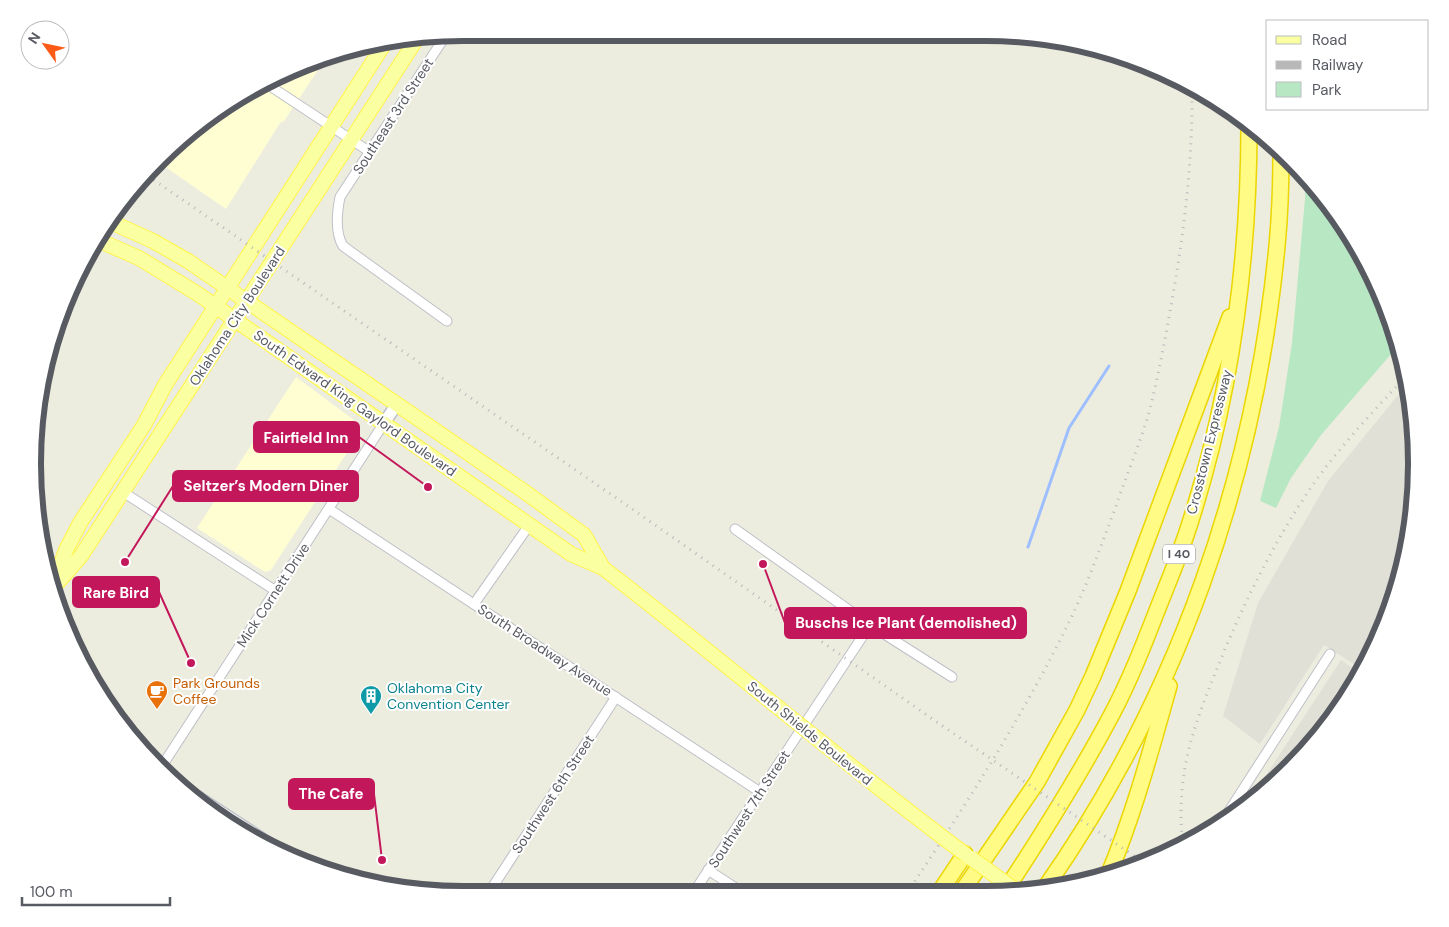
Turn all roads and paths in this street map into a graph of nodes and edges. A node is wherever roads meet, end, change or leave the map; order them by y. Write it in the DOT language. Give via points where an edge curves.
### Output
graph roads {
  1 [pos="442,42"];
  2 [pos="413,44"];
  3 [pos="381,49"];
  4 [pos="272,88"];
  5 [pos="331,126"];
  6 [pos="1249,134"];
  7 [pos="351,140"];
  8 [pos="370,152"];
  9 [pos="1281,162"];
  10 [pos="115,224"];
  11 [pos="104,243"];
  12 [pos="226,288"];
  13 [pos="1240,290"];
  14 [pos="246,302"];
  15 [pos="215,306"];
  16 [pos="234,320"];
  17 [pos="447,321"];
  18 [pos="397,404"];
  19 [pos="384,423"];
  20 [pos="123,492"];
  21 [pos="524,492"];
  22 [pos="328,509"];
  23 [pos="530,524"];
  24 [pos="735,529"];
  25 [pos="603,568"];
  26 [pos="57,575"];
  27 [pos="58,581"];
  28 [pos="276,591"];
  29 [pos="474,604"];
  30 [pos="870,625"];
  31 [pos="1183,634"];
  32 [pos="1330,654"];
  33 [pos="952,677"];
  34 [pos="616,697"];
  35 [pos="165,762"];
  36 [pos="760,792"];
  37 [pos="1232,806"];
  38 [pos="968,856"];
  39 [pos="1112,866"];
  40 [pos="708,870"];
  41 [pos="1050,881"];
  42 [pos="1008,885"];
  43 [pos="1009,885"];
  44 [pos="493,886"];
  45 [pos="698,886"];
  46 [pos="733,886"];
  47 [pos="944,886"];
  48 [pos="966,886"];
  1 -- 8 [label="street, Southeast 3rd Street"];
  2 -- 7 [label="main road, Oklahoma City Boulevard"];
  3 -- 5 [label="main road, Oklahoma City Boulevard"];
  4 -- 5 [label="street"];
  5 -- 7 [label="street"];
  5 -- 12 [label="main road, Oklahoma City Boulevard"];
  6 -- 13 [label="highway, Crosstown Expressway / I 40"];
  7 -- 8 [label="street"];
  7 -- 14 [label="main road, Oklahoma City Boulevard"];
  8 -- 17 [label="street, Southeast 3rd Street" via="340,198 338,236 343,246"];
  9 -- 31 [label="highway, I 40" via="1278,245 1256,396 1225,518"];
  10 -- 12 [label="main road, South Edward King Gaylord Boulevard" via="188,261"];
  11 -- 15 [label="main road, South Edward King Gaylord Boulevard" via="139,258"];
  12 -- 14 [label="main road, South Edward King Gaylord Boulevard"];
  12 -- 15 [label="main road, Oklahoma City Boulevard"];
  13 -- 43 [label="highway, Crosstown Expressway / I 40" via="1210,451 1176,564 1112,713 1064,799"];
  13 -- 48 [label="highway" via="1093,676 1037,782"];
  14 -- 16 [label="main road, Oklahoma City Boulevard"];
  14 -- 18 [label="main road, South Edward King Gaylord Boulevard"];
  15 -- 16 [label="main road, South Edward King Gaylord Boulevard"];
  15 -- 26 [label="main road, Oklahoma City Boulevard" via="165,384 144,425 80,523"];
  16 -- 19 [label="main road, South Edward King Gaylord Boulevard"];
  16 -- 20 [label="main road, Oklahoma City Boulevard"];
  18 -- 19 [label="main road"];
  18 -- 21 [label="main road, South Edward King Gaylord Boulevard"];
  19 -- 22 [label="street, Mick Cornett Drive"];
  19 -- 23 [label="main road, South Edward King Gaylord Boulevard"];
  20 -- 27 [label="main road, Oklahoma City Boulevard" via="81,556"];
  20 -- 28 [label="street"];
  21 -- 23 [label="main road"];
  21 -- 25 [label="main road, South Shields Boulevard" via="584,535"];
  22 -- 28 [label="street, Mick Cornett Drive"];
  22 -- 29 [label="street, South Broadway Avenue"];
  23 -- 25 [label="main road, South Shields Boulevard" via="571,554"];
  23 -- 29 [label="street"];
  24 -- 30 [label="street"];
  25 -- 38 [label="main road, South Shields Boulevard, bridge" via="678,625 838,757"];
  28 -- 35 [label="street, Mick Cornett Drive"];
  29 -- 34 [label="street, South Broadway Avenue"];
  30 -- 33 [label="street"];
  30 -- 36 [label="street, Southwest 7th Street"];
  31 -- 39 [label="highway" via="1142,785"];
  31 -- 41 [label="highway, I 40" via="1153,703 1106,796"];
  32 -- 37 [label="street"];
  34 -- 36 [label="street, South Broadway Avenue"];
  34 -- 44 [label="street, Southwest 6th Street"];
  36 -- 40 [label="street, Southwest 7th Street"];
  38 -- 42 [label="main road, South Shields Boulevard, bridge"];
  38 -- 47 [label="highway"];
  40 -- 45 [label="street, Southwest 7th Street"];
  40 -- 46 [label="street"];
}
